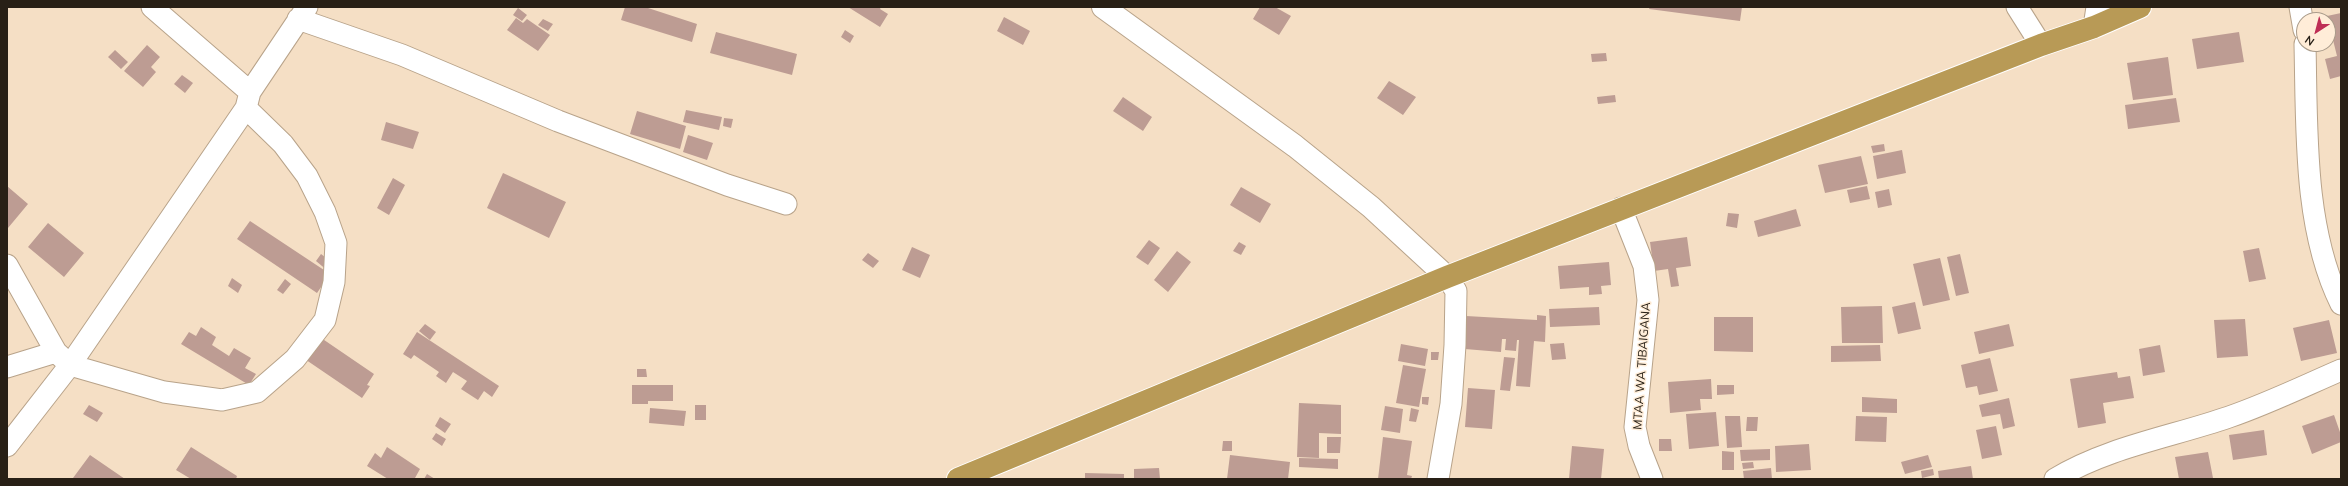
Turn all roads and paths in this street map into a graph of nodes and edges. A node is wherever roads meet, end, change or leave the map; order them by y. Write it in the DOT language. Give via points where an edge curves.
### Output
graph roads {
  1 [pos="152,7"];
  2 [pos="1103,7"];
  3 [pos="2017,7"];
  4 [pos="2140,7"];
  5 [pos="303,13"];
  6 [pos="2096,17"];
  7 [pos="2041,45"];
  8 [pos="2305,52"];
  9 [pos="248,100"];
  10 [pos="786,204"];
  11 [pos="1621,208"];
  12 [pos="7,265"];
  13 [pos="1447,277"];
  14 [pos="2341,304"];
  15 [pos="63,358"];
  16 [pos="7,367"];
  17 [pos="2341,370"];
  18 [pos="7,446"];
  19 [pos="958,479"];
  20 [pos="1438,479"];
  21 [pos="1652,479"];
  22 [pos="2055,479"];
  1 -- 9 [label="street"];
  2 -- 13 [label="street" via="1295,146 1371,207"];
  3 -- 7 [label="street"];
  4 -- 6 [label="highway"];
  5 -- 9 [label="street"];
  5 -- 10 [label="street" via="558,121 727,185"];
  6 -- 7 [label="highway"];
  7 -- 11 [label="highway"];
  8 -- 14 [label="street" via="2307,131 2313,196 2324,257 2332,285"];
  9 -- 15 [label="street"];
  9 -- 15 [label="street" via="307,176 325,212 336,243 334,282 325,320 295,359 257,392 222,400 156,390"];
  11 -- 13 [label="highway"];
  11 -- 21 [label="street, MTAA WA TIBAIGANA" via="1644,266 1648,300 1635,427 1639,446"];
  12 -- 15 [label="street"];
  13 -- 19 [label="highway"];
  13 -- 20 [label="street" via="1456,291 1455,345 1451,404"];
  15 -- 16 [label="street"];
  15 -- 18 [label="street"];
  17 -- 22 [label="street" via="2230,417 2127,448 2074,468"];
}
